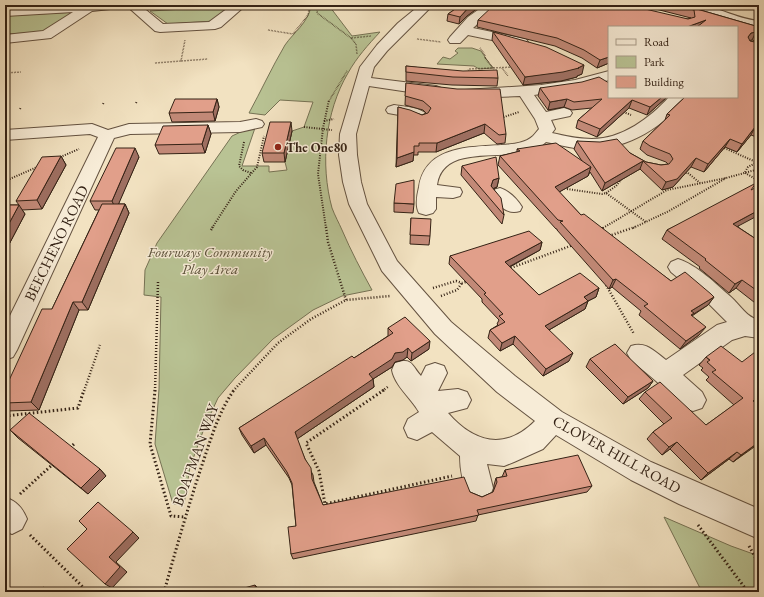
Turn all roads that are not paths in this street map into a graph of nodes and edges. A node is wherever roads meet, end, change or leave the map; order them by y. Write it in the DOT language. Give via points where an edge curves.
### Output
graph roads {
  1 [pos="115,5"];
  2 [pos="124,5"];
  3 [pos="133,5"];
  4 [pos="240,5"];
  5 [pos="493,5"];
  6 [pos="90,7"];
  7 [pos="433,7"];
  8 [pos="22,8"];
  9 [pos="696,10"];
  10 [pos="5,12"];
  11 [pos="469,25"];
  12 [pos="759,25"];
  13 [pos="5,39"];
  14 [pos="452,41"];
  15 [pos="532,45"];
  16 [pos="599,74"];
  17 [pos="363,81"];
  18 [pos="525,92"];
  19 [pos="677,98"];
  20 [pos="394,110"];
  21 [pos="539,113"];
  22 [pos="564,113"];
  23 [pos="421,117"];
  24 [pos="260,128"];
  25 [pos="5,135"];
  26 [pos="107,136"];
  27 [pos="544,136"];
  28 [pos="616,139"];
  29 [pos="639,161"];
  30 [pos="453,192"];
  31 [pos="678,267"];
  32 [pos="752,328"];
  33 [pos="5,350"];
  34 [pos="639,353"];
  35 [pos="404,372"];
  36 [pos="435,372"];
  37 [pos="665,374"];
  38 [pos="458,400"];
  39 [pos="693,400"];
  40 [pos="426,411"];
  41 [pos="553,420"];
  42 [pos="759,524"];
  1 -- 2 [label="street"];
  1 -- 6 [label="street"];
  3 -- 4 [label="street" via="160,28 216,24"];
  5 -- 11 [label="street"];
  6 -- 8 [label="street"];
  6 -- 13 [label="street" via="46,35"];
  7 -- 17 [label="street, CLOVER HILL ROAD"];
  8 -- 10 [label="street"];
  9 -- 12 [label="street"];
  11 -- 14 [label="street"];
  11 -- 15 [label="street"];
  16 -- 18 [label="street" via="571,85"];
  17 -- 18 [label="street" via="427,90 465,86"];
  17 -- 41 [label="street, CLOVER HILL ROAD" via="348,134 348,155 358,204 389,266 458,342 506,384"];
  18 -- 21 [label="street"];
  19 -- 28 [label="street" via="651,122 636,132"];
  20 -- 23 [label="street" via="414,113"];
  21 -- 22 [label="street"];
  21 -- 27 [label="street" via="547,128"];
  24 -- 26 [label="street" via="129,129"];
  25 -- 26 [label="street" via="92,129"];
  26 -- 33 [label="street, BEECHENO ROAD"];
  27 -- 28 [label="street" via="572,143 598,144"];
  27 -- 30 [label="street" via="534,143 505,150 479,145 441,161 431,172 427,200"];
  28 -- 29 [label="street"];
  31 -- 32 [label="street"];
  32 -- 37 [label="street" via="725,332"];
  34 -- 37 [label="street"];
  35 -- 40 [label="street"];
  36 -- 40 [label="street"];
  37 -- 39 [label="street"];
  38 -- 40 [label="street"];
  40 -- 41 [label="street" via="444,427 475,470 504,453 534,440"];
  41 -- 42 [label="street, CLOVER HILL ROAD" via="641,471"];
}
